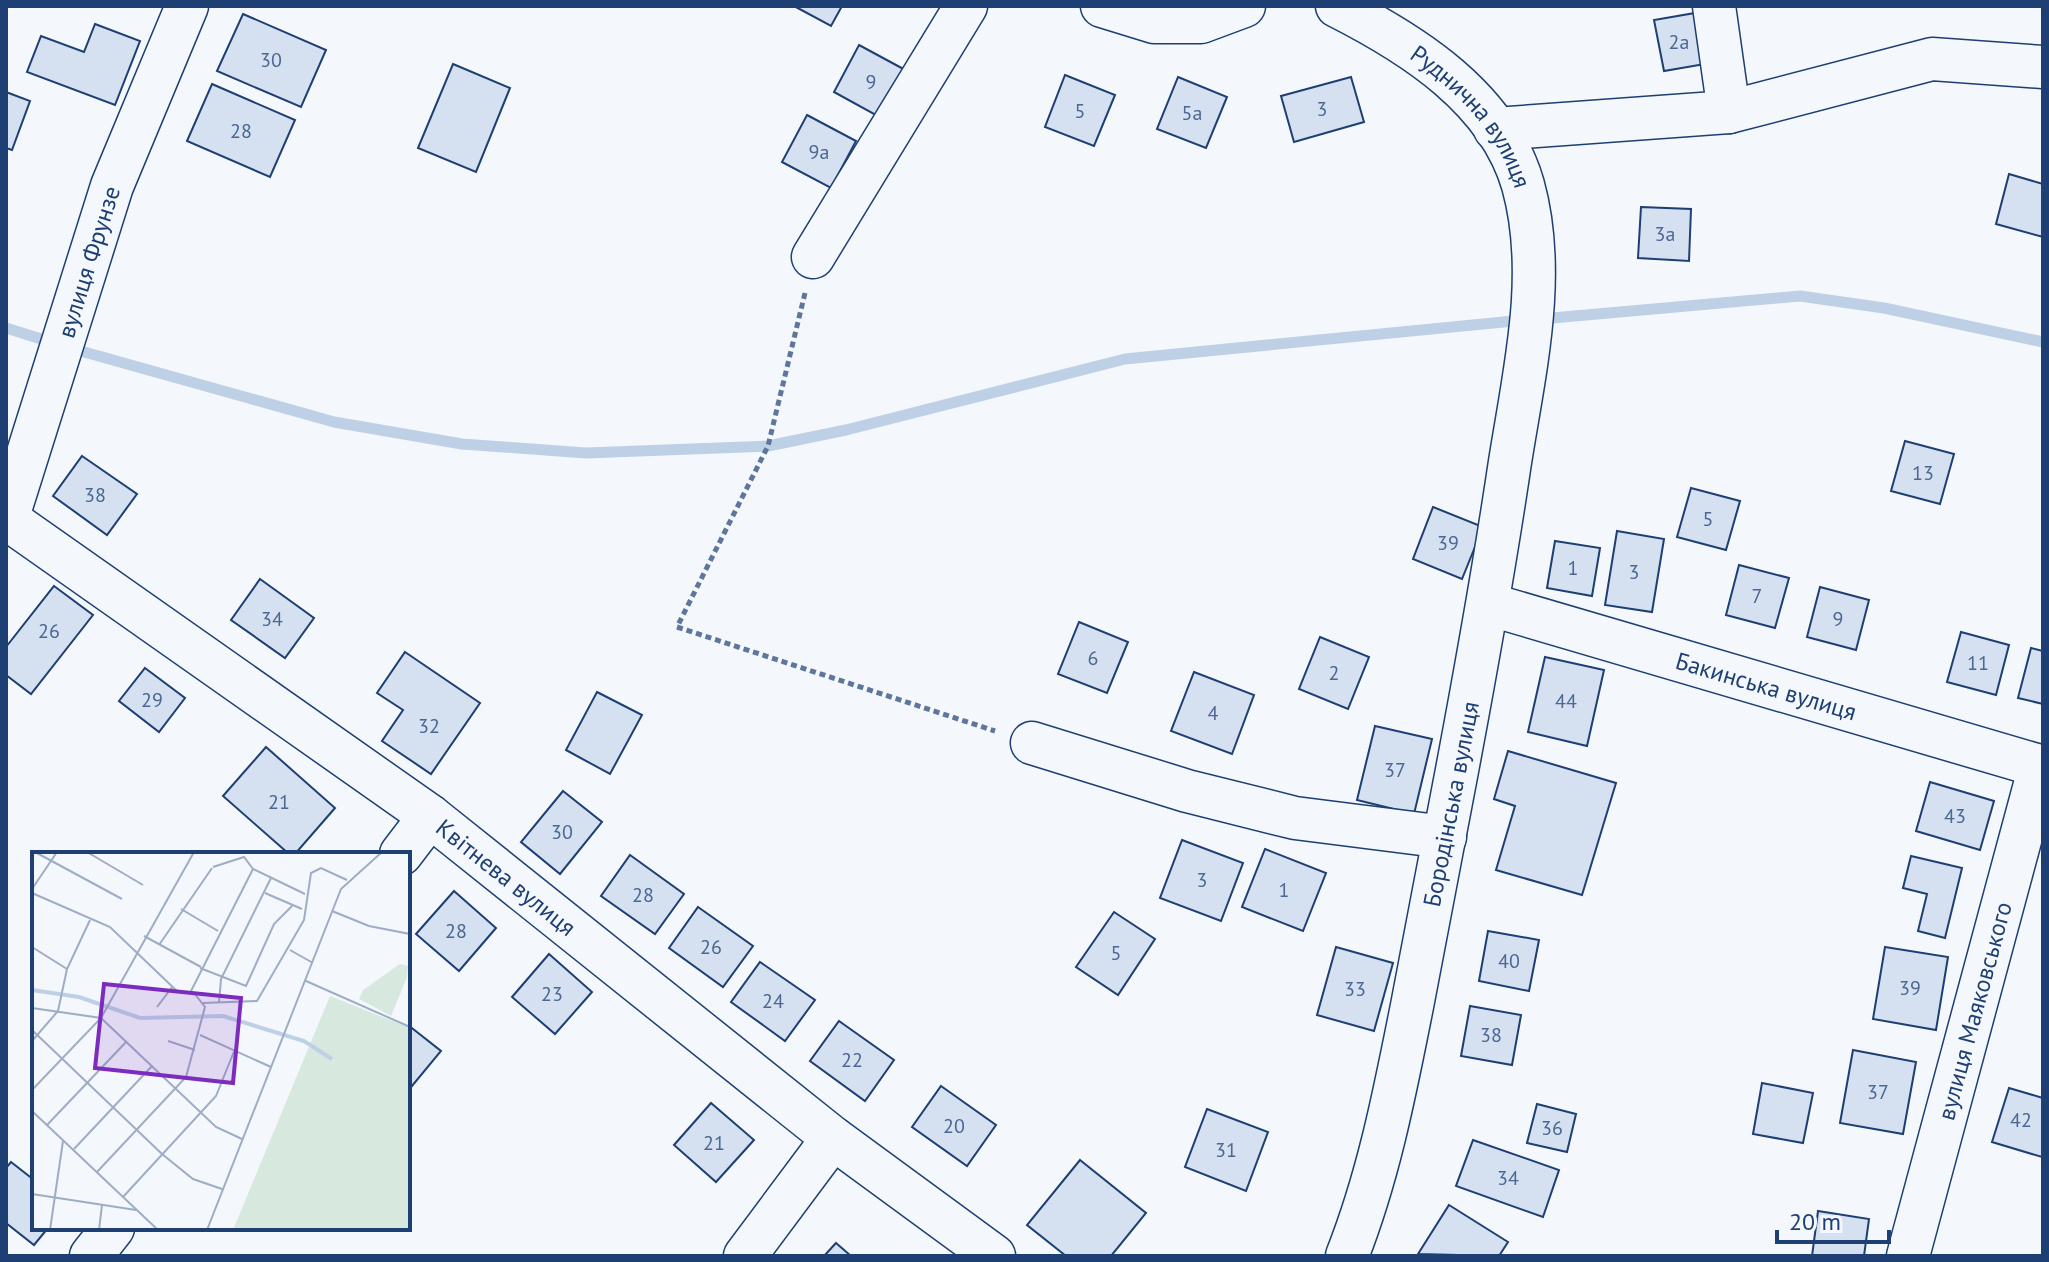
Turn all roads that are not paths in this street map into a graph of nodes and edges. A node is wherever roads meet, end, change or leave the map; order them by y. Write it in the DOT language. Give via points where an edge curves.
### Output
graph roads {
  1 [pos="187,6"];
  2 [pos="966,6"];
  3 [pos="1102,6"];
  4 [pos="1244,6"];
  5 [pos="1337,6"];
  6 [pos="1714,6"];
  7 [pos="2043,67"];
  8 [pos="1729,112"];
  9 [pos="1495,129"];
  10 [pos="813,257"];
  11 [pos="1529,346"];
  12 [pos="7,520"];
  13 [pos="1488,604"];
  14 [pos="1032,743"];
  15 [pos="2041,766"];
  16 [pos="430,816"];
  17 [pos="1445,837"];
  18 [pos="403,852"];
  19 [pos="833,1138"];
  20 [pos="111,1230"];
  21 [pos="91,1256"];
  22 [pos="745,1256"];
  23 [pos="994,1256"];
  24 [pos="1347,1256"];
  25 [pos="1908,1256"];
  1 -- 12 [label="street, вулиця Фрунзе" via="112,186"];
  2 -- 10 [label="street"];
  3 -- 4 [label="street" via="1154,22 1201,22"];
  5 -- 9 [label="street, Руднична вулиця" via="1395,35 1452,78"];
  6 -- 8 [label="street"];
  7 -- 8 [label="street" via="1932,59"];
  8 -- 9 [label="street"];
  9 -- 11 [label="street, Руднична вулиця" via="1522,182 1534,274"];
  11 -- 13 [label="street, Бородінська вулиця"];
  12 -- 16 [label="street, Квітнева вулиця"];
  13 -- 15 [label="street, Бакинська вулиця"];
  13 -- 17 [label="street, Бородінська вулиця"];
  14 -- 17 [label="street" via="1295,818"];
  15 -- 25 [label="street, вулиця Маяковського"];
  16 -- 18 [label="street"];
  16 -- 19 [label="street, Квітнева вулиця"];
  17 -- 24 [label="street, Бородінська вулиця" via="1392,1107 1372,1188"];
  19 -- 22 [label="street"];
  19 -- 23 [label="street, Квітнева вулиця"];
  20 -- 21 [label="street"];
}
